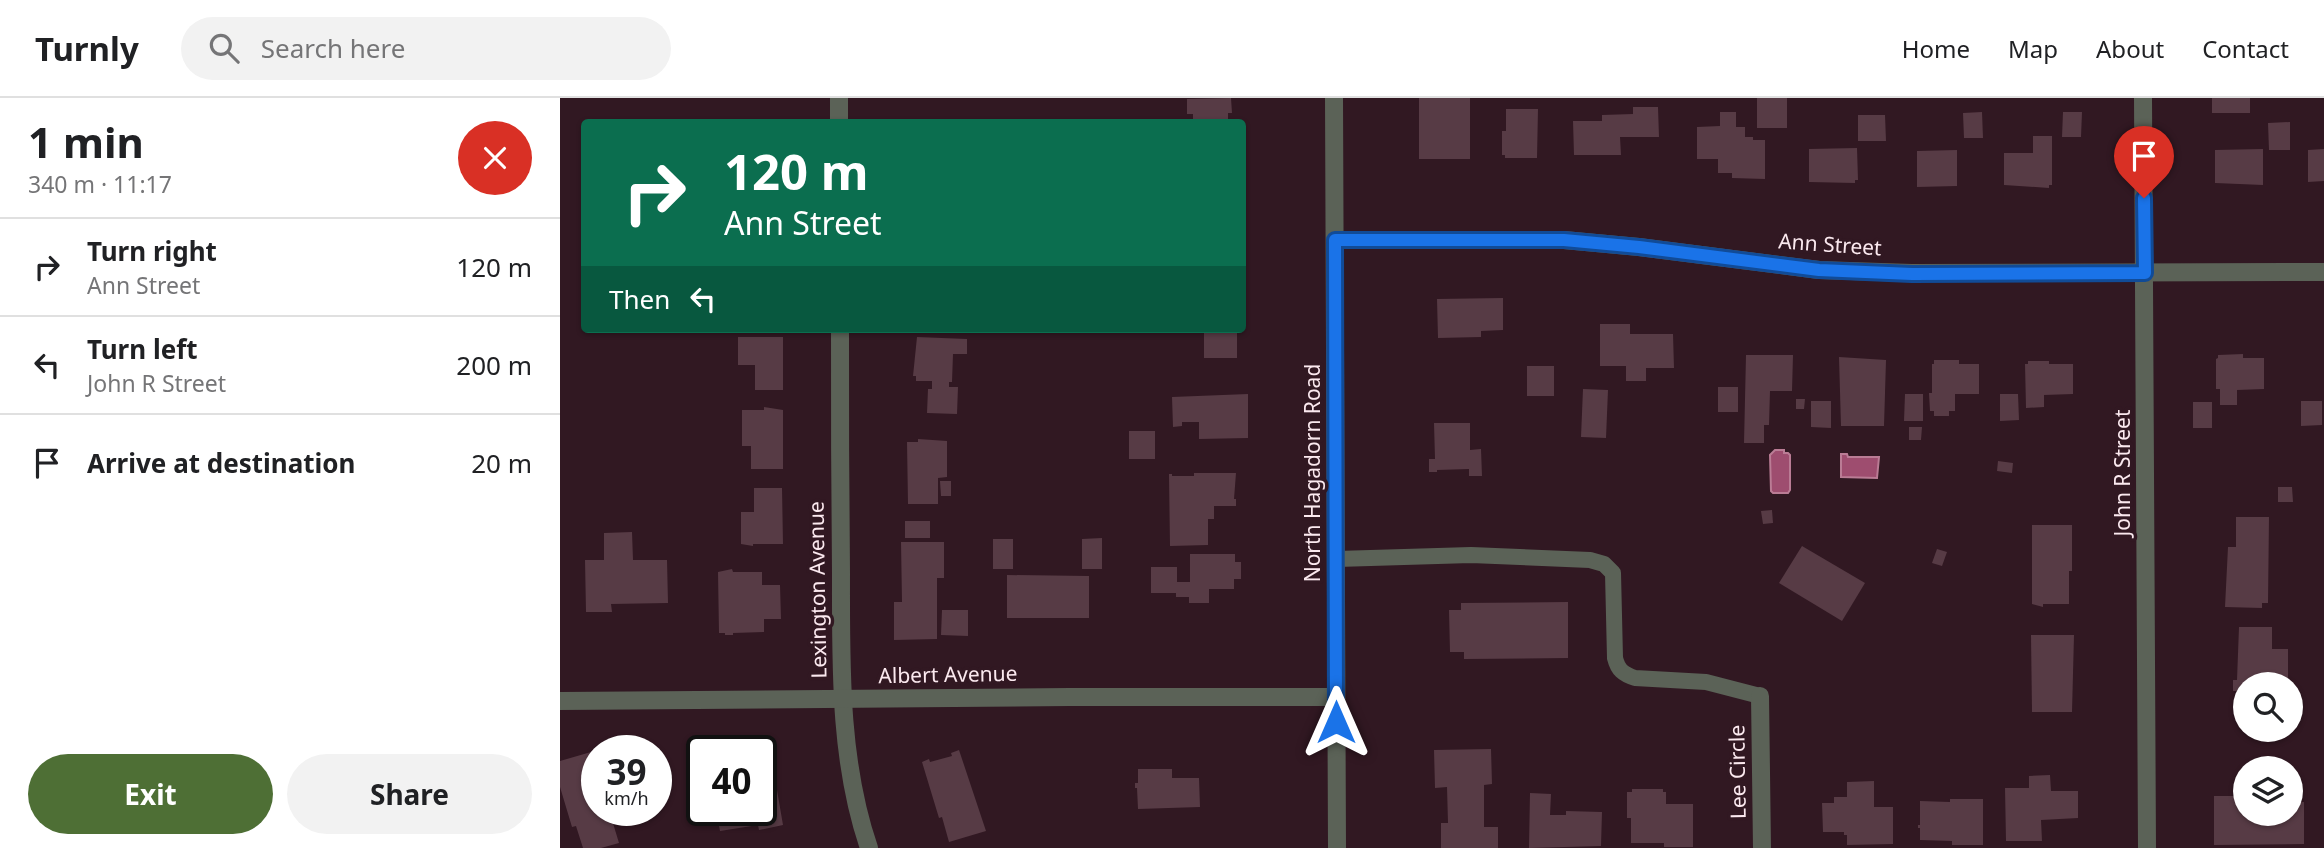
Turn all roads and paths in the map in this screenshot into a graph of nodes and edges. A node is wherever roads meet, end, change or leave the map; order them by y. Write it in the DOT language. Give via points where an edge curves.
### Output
graph roads {
  1 [pos="839,98"];
  2 [pos="1334,98"];
  3 [pos="2143,98"];
  4 [pos="839,119"];
  5 [pos="1335,240"];
  6 [pos="2324,272"];
  7 [pos="2145,273"];
  8 [pos="840,333"];
  9 [pos="1336,559"];
  10 [pos="1760,696"];
  11 [pos="1336,697"];
  12 [pos="843,698"];
  13 [pos="560,701"];
  14 [pos="869,848"];
  15 [pos="1337,848"];
  16 [pos="1762,848"];
  17 [pos="2147,848"];
  1 -- 4 [label="street"];
  2 -- 5 [label="street, North Hagadorn Road"];
  3 -- 7 [label="street, John R Street"];
  5 -- 7 [label="street, Ann Street" via="1564,240 1819,270 1912,274"];
  5 -- 9 [label="street, North Hagadorn Road"];
  6 -- 7 [label="street, Ann Street"];
  7 -- 17 [label="street, John R Street"];
  8 -- 12 [label="street, Lexington Avenue"];
  9 -- 10 [label="lane" via="1471,555 1604,564 1613,573 1617,668 1635,678 1706,682"];
  9 -- 11 [label="street, North Hagadorn Road"];
  10 -- 16 [label="street, Lee Circle"];
  11 -- 12 [label="street, Albert Avenue"];
  11 -- 15 [label="street, North Hagadorn Road"];
  12 -- 13 [label="street, Albert Avenue"];
  12 -- 14 [label="street, Lexington Avenue" via="857,815"];
}
